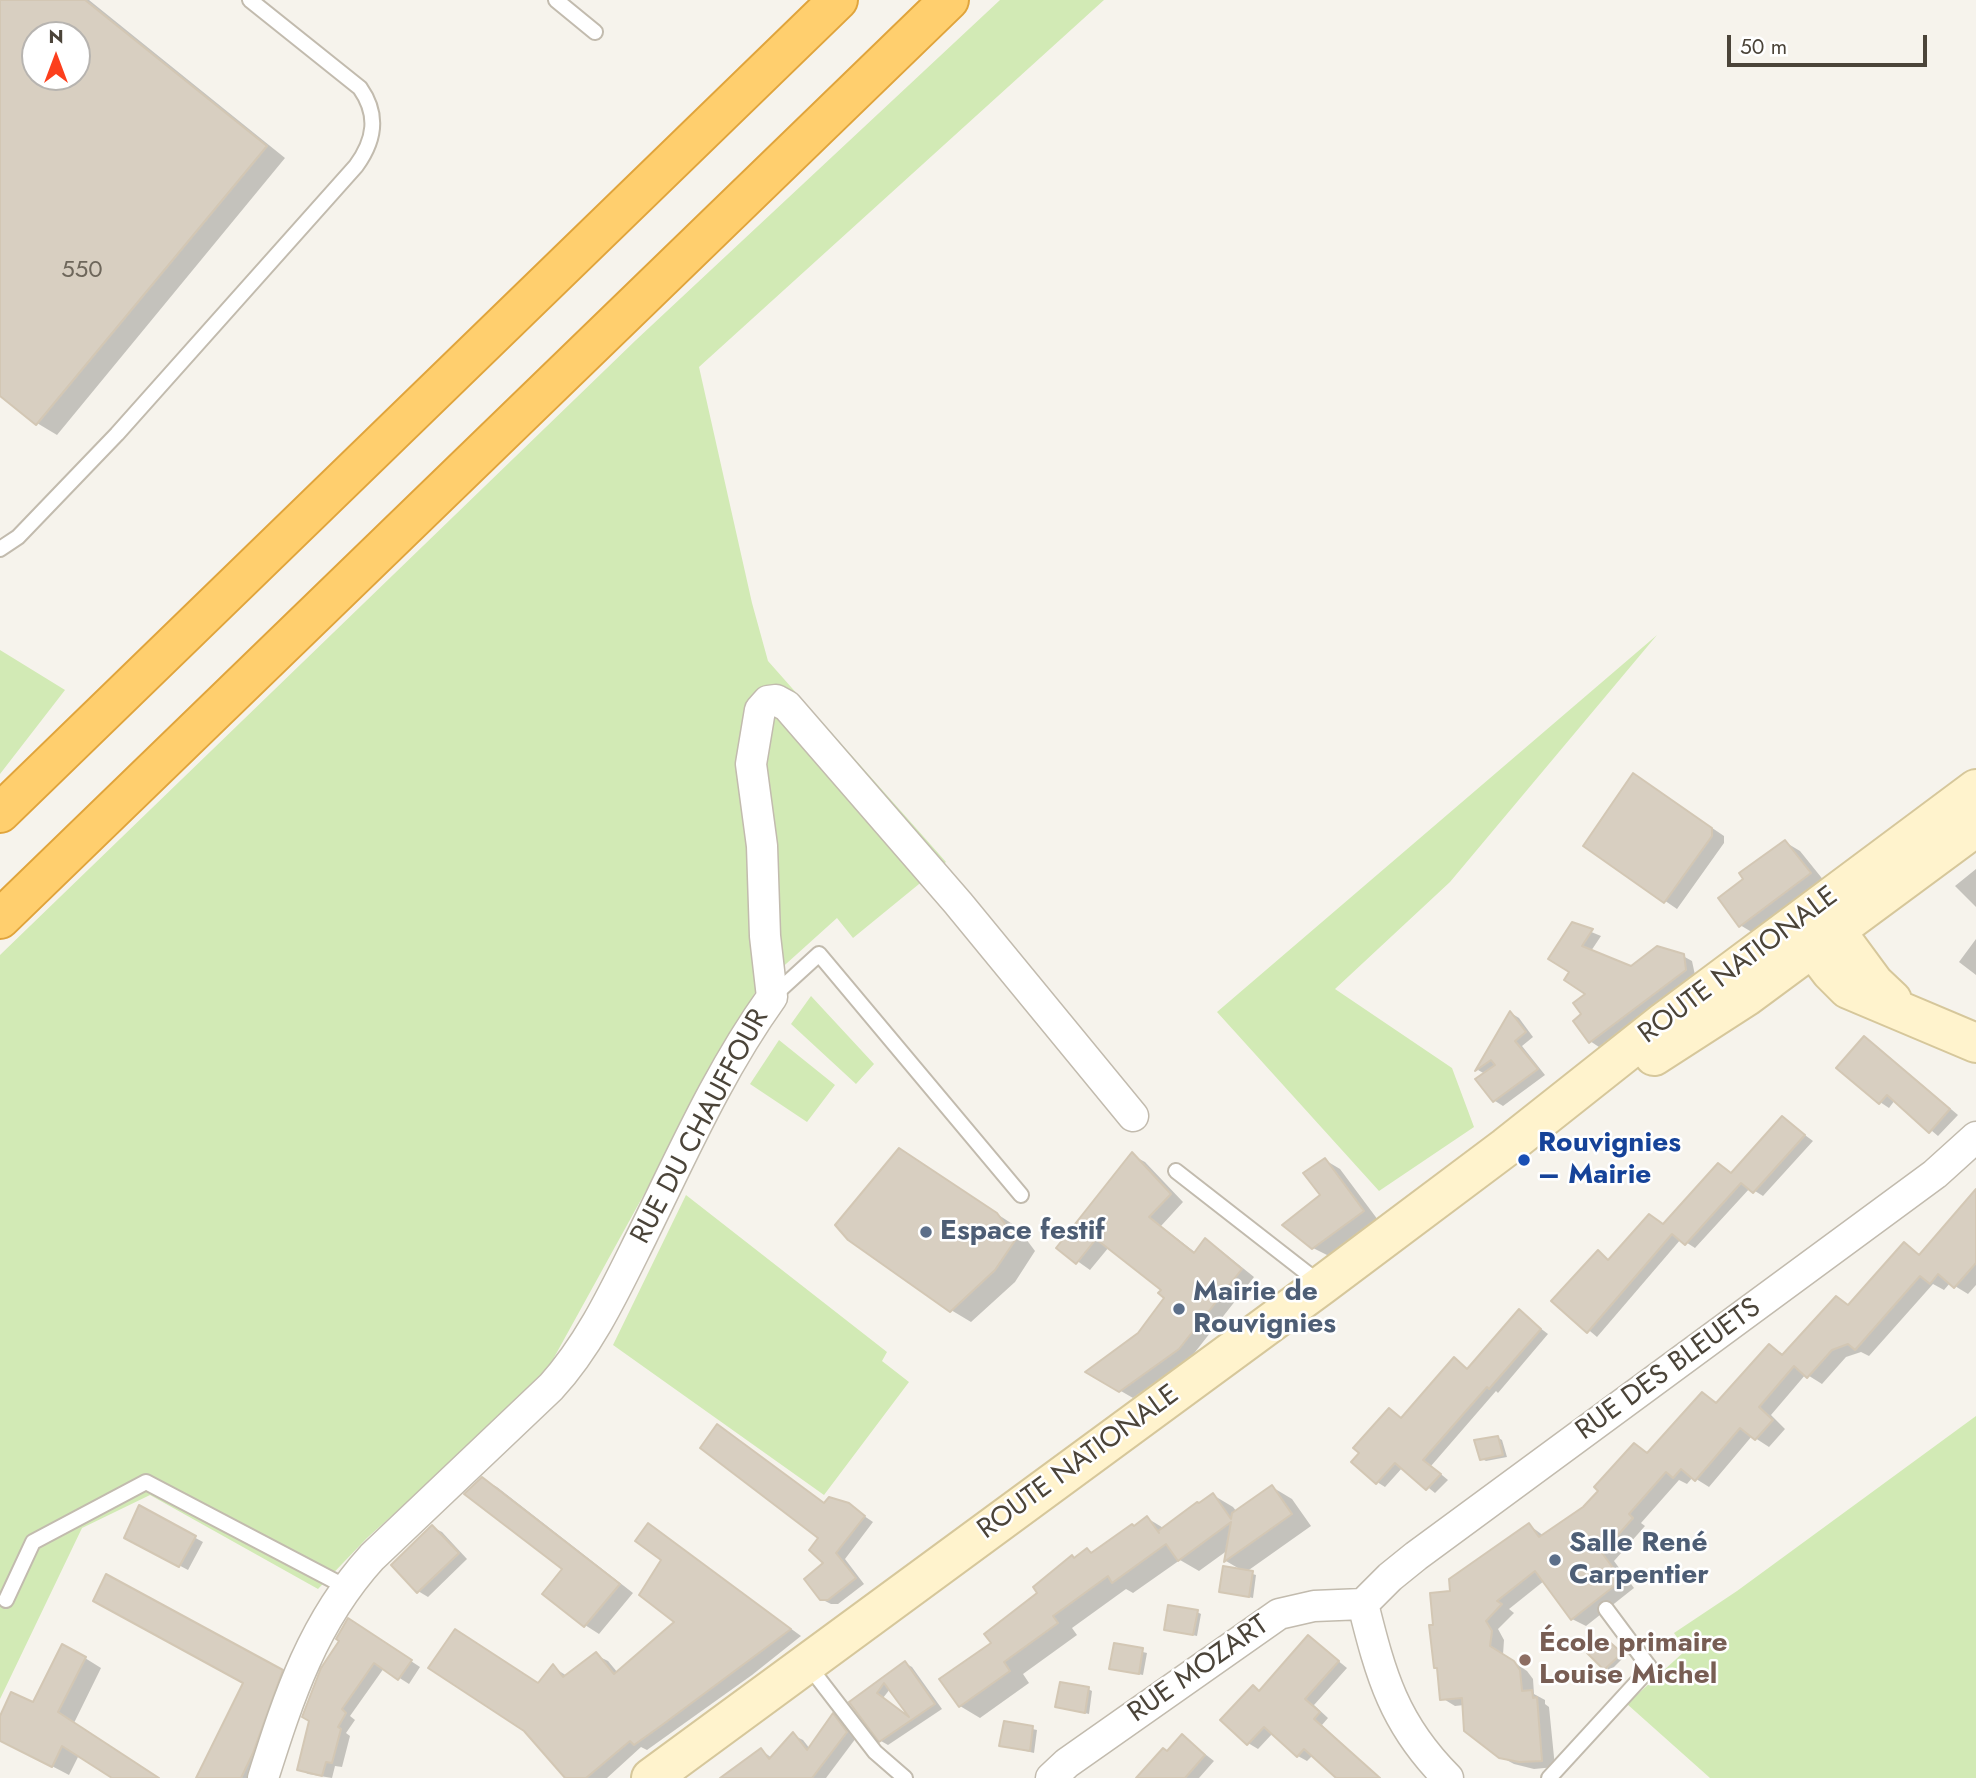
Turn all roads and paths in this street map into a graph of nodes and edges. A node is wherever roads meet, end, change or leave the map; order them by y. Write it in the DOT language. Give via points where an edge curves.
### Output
graph roads {
  1 [pos="250,0"];
  2 [pos="556,0"];
  3 [pos="838,0"];
  4 [pos="949,0"];
  5 [pos="595,32"];
  6 [pos="0,549"];
  7 [pos="1976,789"];
  8 [pos="0,813"];
  9 [pos="1976,827"];
  10 [pos="0,919"];
  11 [pos="1815,927"];
  12 [pos="772,997"];
  13 [pos="1976,1043"];
  14 [pos="1133,1116"];
  15 [pos="1976,1137"];
  16 [pos="1176,1171"];
  17 [pos="1021,1195"];
  18 [pos="1322,1285"];
  19 [pos="346,1587"];
  20 [pos="6,1600"];
  21 [pos="1363,1604"];
  22 [pos="1606,1609"];
  23 [pos="807,1663"];
  24 [pos="263,1778"];
  25 [pos="650,1778"];
  26 [pos="905,1778"];
  27 [pos="1051,1778"];
  28 [pos="1448,1778"];
  29 [pos="1549,1778"];
  1 -- 6 [label="lane" via="360,88 372,110 370,143 356,166 117,433 18,537"];
  2 -- 5 [label="lane"];
  3 -- 8 [label="highway"];
  4 -- 10 [label="highway"];
  7 -- 11 [label="main road, ROUTE NATIONALE"];
  9 -- 11 [label="main road, ROUTE NATIONALE"];
  11 -- 13 [label="main road" via="1831,972 1849,989"];
  11 -- 18 [label="main road, ROUTE NATIONALE" via="1710,1022 1506,1147"];
  12 -- 14 [label="street, RUE DU CHAUFFOUR" via="762,846 751,764 760,710 776,700 787,706 958,903"];
  12 -- 17 [label="lane" via="819,954"];
  12 -- 19 [label="street, RUE DU CHAUFFOUR" via="736,1051 606,1308 568,1367"];
  15 -- 21 [label="street, RUE DES BLEUETS" via="1934,1174 1416,1556"];
  16 -- 18 [label="lane"];
  18 -- 23 [label="main road, ROUTE NATIONALE"];
  19 -- 20 [label="lane" via="146,1482 33,1542"];
  19 -- 24 [label="street, RUE DU CHAUFFOUR" via="301,1666"];
  21 -- 27 [label="street, RUE MOZART" via="1314,1606 1279,1614"];
  21 -- 28 [label="street" via="1390,1696 1422,1749"];
  22 -- 29 [label="lane" via="1650,1668"];
  23 -- 25 [label="main road, ROUTE NATIONALE"];
  23 -- 26 [label="lane" via="875,1752"];
}
